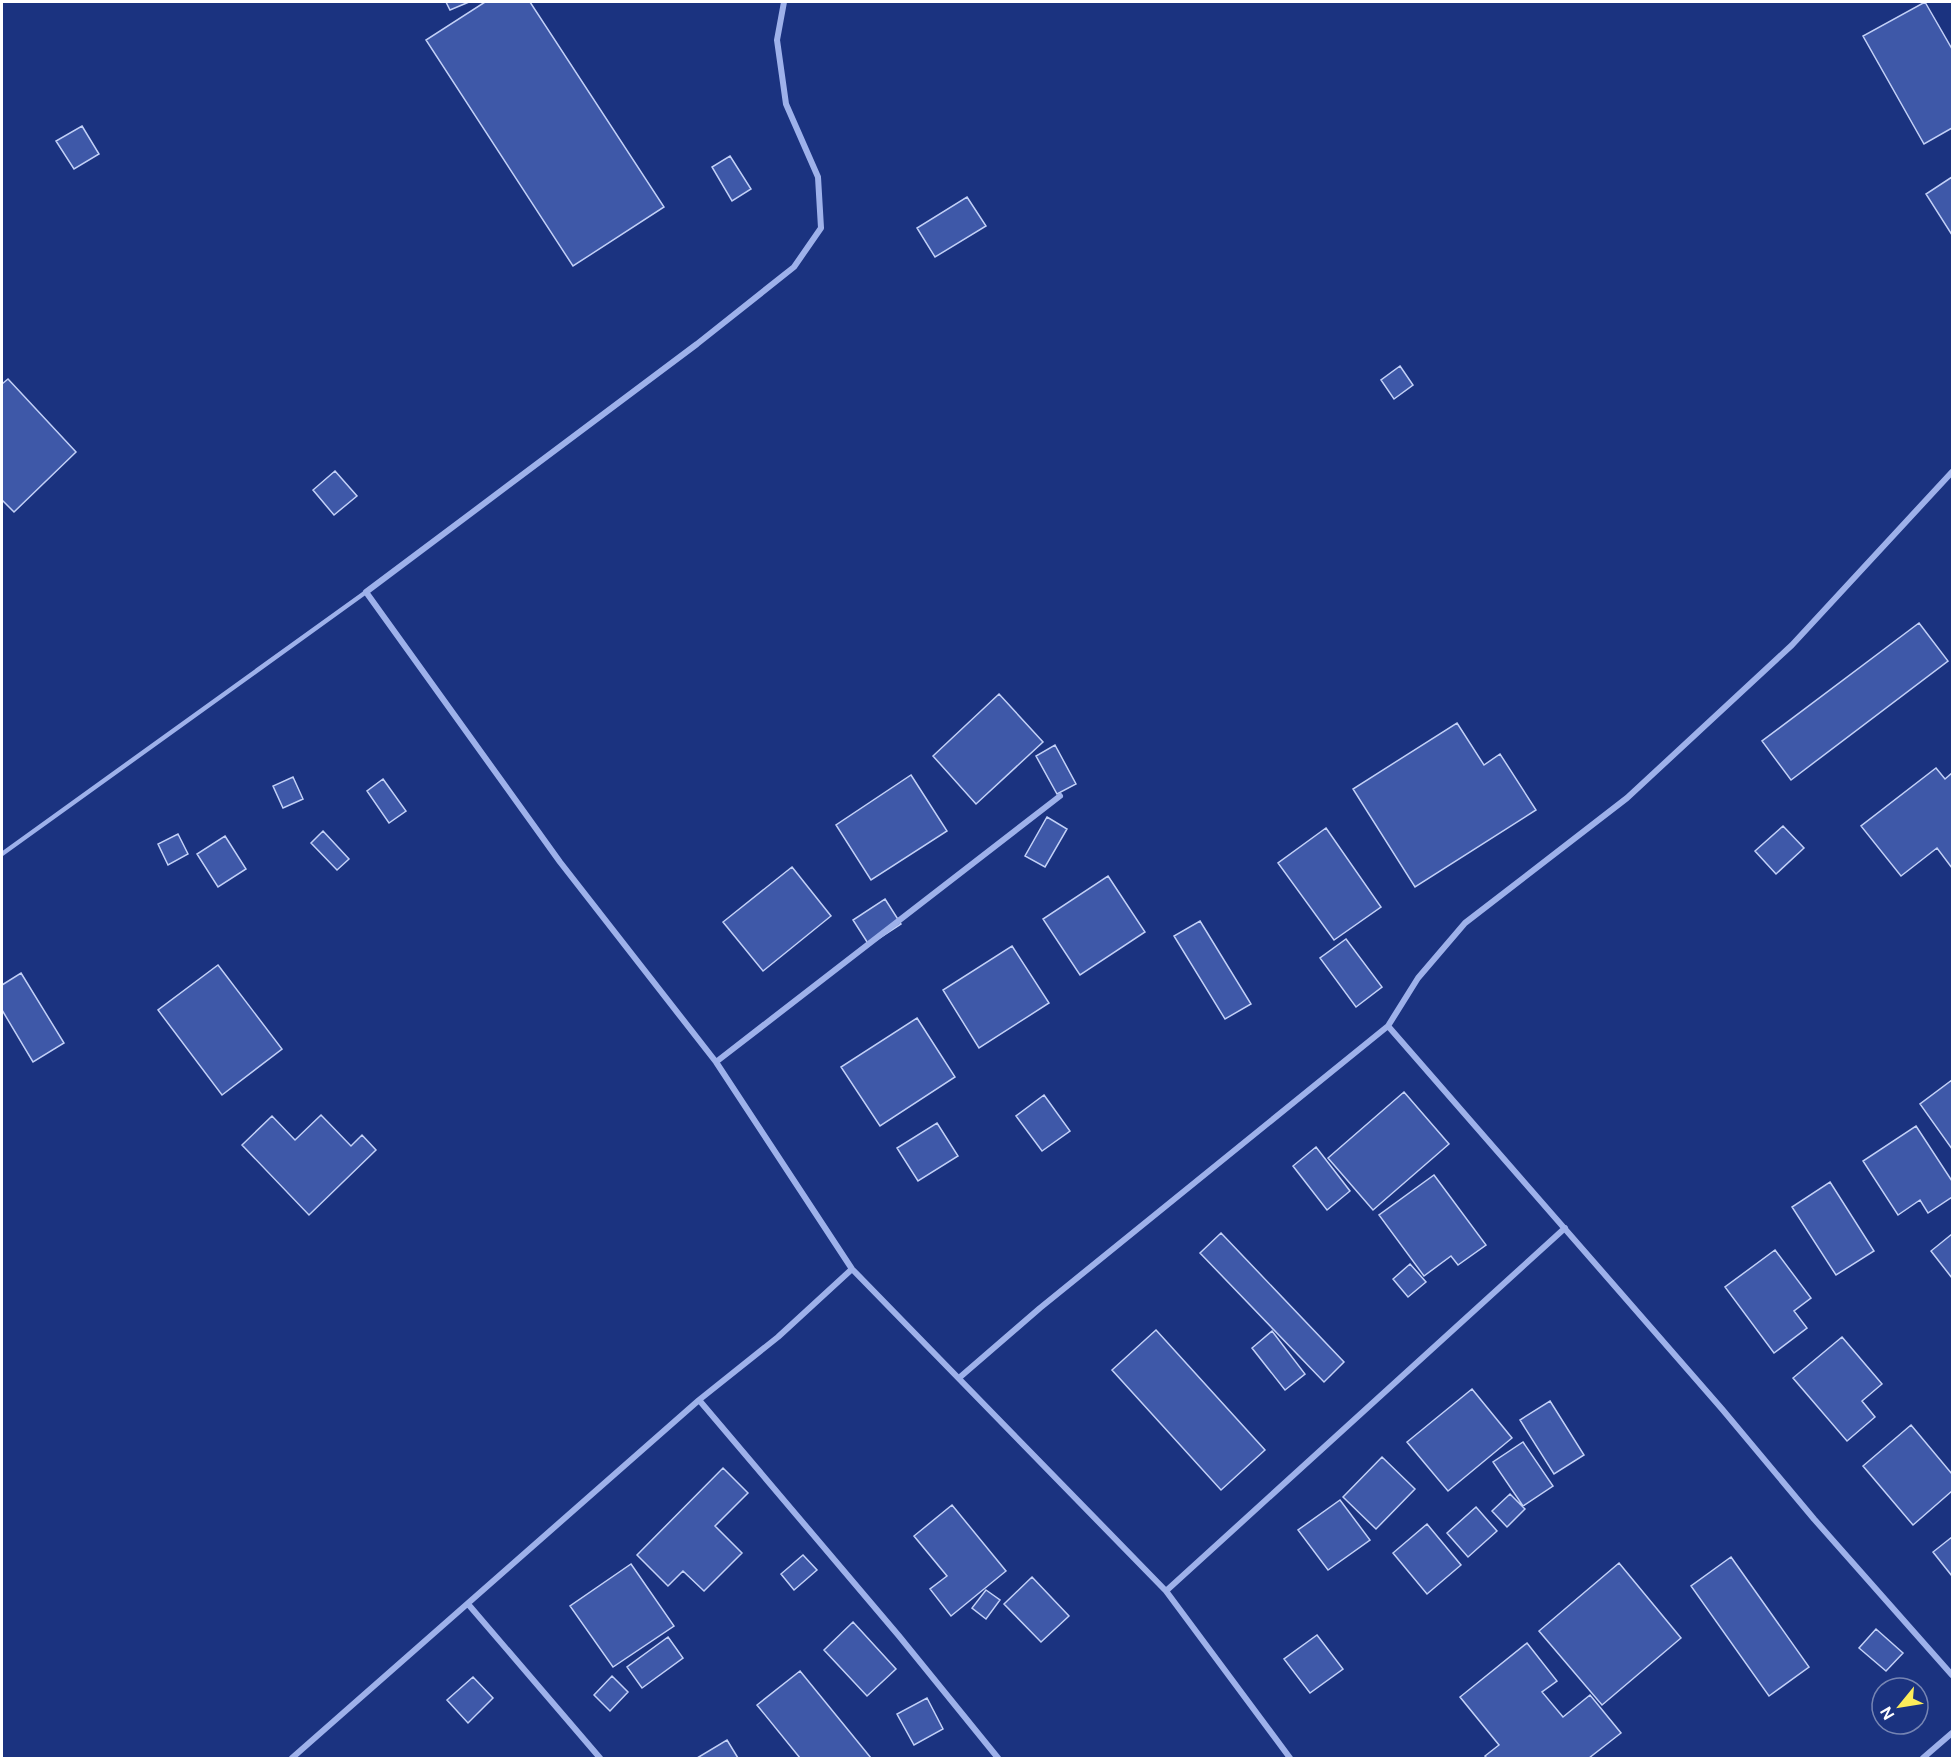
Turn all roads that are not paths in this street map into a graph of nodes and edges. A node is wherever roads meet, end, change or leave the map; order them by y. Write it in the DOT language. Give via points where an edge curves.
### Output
graph roads {
  1 [pos="784,2"];
  2 [pos="1953,472"];
  3 [pos="366,592"];
  4 [pos="1060,796"];
  5 [pos="2,854"];
  6 [pos="1388,1026"];
  7 [pos="716,1062"];
  8 [pos="1565,1228"];
  9 [pos="852,1269"];
  10 [pos="958,1378"];
  11 [pos="699,1400"];
  12 [pos="1166,1591"];
  13 [pos="468,1604"];
  14 [pos="1953,1675"];
  15 [pos="1953,1733"];
  16 [pos="292,1758"];
  17 [pos="600,1758"];
  18 [pos="998,1758"];
  19 [pos="1290,1758"];
  20 [pos="1923,1758"];
  1 -- 3 [label="street" via="777,40 786,104 818,177 821,228 795,267"];
  2 -- 6 [label="street" via="1792,645 1627,798 1465,923 1418,978"];
  3 -- 5 [label="lane"];
  3 -- 7 [label="street" via="560,862"];
  4 -- 7 [label="street"];
  6 -- 8 [label="street"];
  6 -- 10 [label="street"];
  7 -- 9 [label="street"];
  8 -- 12 [label="street"];
  8 -- 14 [label="street"];
  9 -- 10 [label="street"];
  9 -- 11 [label="street" via="778,1337"];
  10 -- 12 [label="street"];
  11 -- 13 [label="street"];
  11 -- 18 [label="street"];
  12 -- 19 [label="street"];
  13 -- 16 [label="street"];
  13 -- 17 [label="street"];
  15 -- 20 [label="street"];
}
